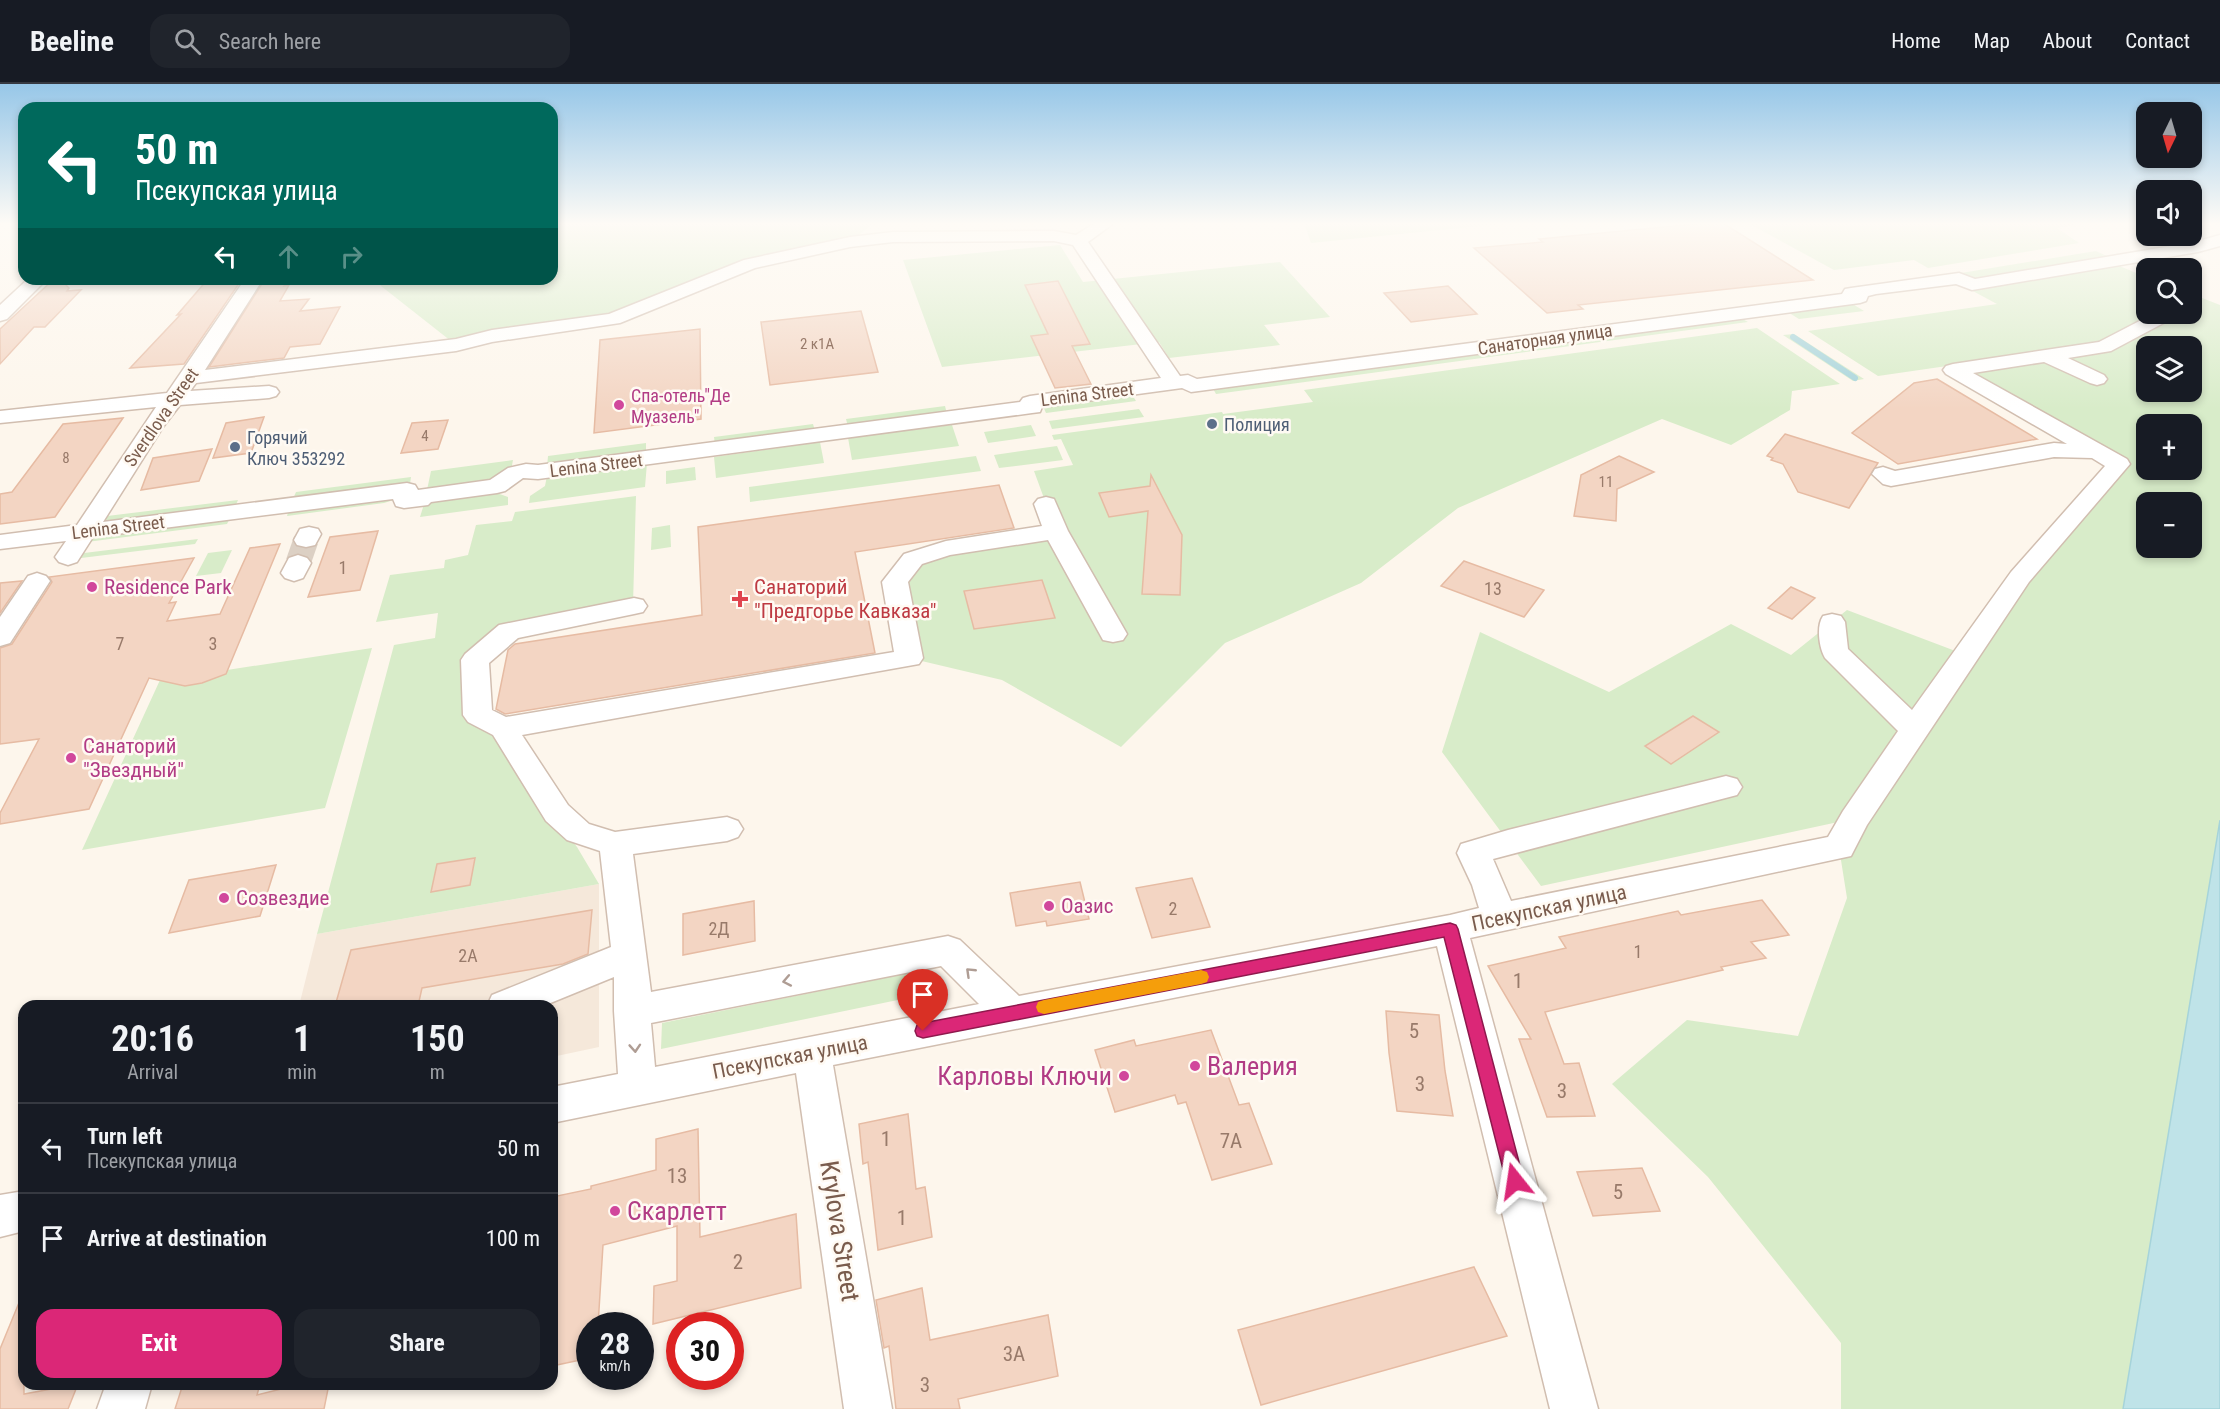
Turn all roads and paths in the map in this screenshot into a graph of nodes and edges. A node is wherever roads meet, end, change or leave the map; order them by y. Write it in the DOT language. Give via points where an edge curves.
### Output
graph roads {
  1 [pos="32,285"];
  2 [pos="250,285"];
  3 [pos="698,285"];
  4 [pos="1108,285"];
  5 [pos="1911,285"];
  6 [pos="0,315"];
  7 [pos="2147,324"];
  8 [pos="2047,356"];
  9 [pos="1170,377"];
  10 [pos="190,378"];
  11 [pos="2097,379"];
  12 [pos="1203,384"];
  13 [pos="269,392"];
  14 [pos="172,399"];
  15 [pos="0,417"];
  16 [pos="2096,451"];
  17 [pos="1883,474"];
  18 [pos="1046,504"];
  19 [pos="1056,531"];
  20 [pos="84,532"];
  21 [pos="0,542"];
  22 [pos="68,556"];
  23 [pos="37,581"];
  24 [pos="634,606"];
  25 [pos="1832,622"];
  26 [pos="1113,634"];
  27 [pos="0,638"];
  28 [pos="503,728"];
  29 [pos="1915,730"];
  30 [pos="1726,787"];
  31 [pos="727,829"];
  32 [pos="615,844"];
  33 [pos="1499,917"];
  34 [pos="1450,929"];
  35 [pos="629,955"];
  36 [pos="520,1000"];
  37 [pos="632,1011"];
  38 [pos="1012,1013"];
  39 [pos="812,1053"];
  40 [pos="638,1088"];
  41 [pos="558,1104"];
  42 [pos="18,1212"];
  43 [pos="0,1216"];
  44 [pos="127,1390"];
  45 [pos="121,1409"];
  46 [pos="868,1409"];
  47 [pos="1574,1409"];
  1 -- 6 [label="street"];
  2 -- 10 [label="street, Sverdlova Street"];
  3 -- 10 [label="street" via="613,319 456,345"];
  4 -- 9 [label="street"];
  5 -- 12 [label="street, Санаторная улица" via="1851,293 1860,297"];
  7 -- 8 [label="street" via="2104,347"];
  8 -- 11 [label="street"];
  8 -- 16 [label="street" via="1953,370"];
  10 -- 14 [label="street, Sverdlova Street"];
  12 -- 20 [label="street, Lenina Street" via="1191,386 1188,381 1030,402 1032,407 1020,409 538,472 519,471 497,486 421,496 420,500 404,501 407,490"];
  13 -- 14 [label="street"];
  14 -- 15 [label="street"];
  14 -- 20 [label="street, Sverdlova Street"];
  16 -- 17 [label="street" via="2054,450 1890,479"];
  16 -- 29 [label="street" via="2119,464 2020,577"];
  18 -- 19 [label="street"];
  19 -- 26 [label="street"];
  19 -- 28 [label="street" via="946,548 913,559 895,582 909,658"];
  20 -- 21 [label="street, Lenina Street"];
  20 -- 22 [label="street, Sverdlova Street"];
  23 -- 27 [label="street"];
  24 -- 28 [label="street" via="509,631 475,660 478,715"];
  25 -- 29 [label="street" via="1835,651"];
  28 -- 32 [label="street" via="557,813"];
  29 -- 33 [label="street, Псекупская улица" via="1839,847"];
  30 -- 33 [label="street" via="1473,854"];
  31 -- 32 [label="street"];
  32 -- 35 [label="street"];
  33 -- 34 [label="street, Псекупская улица"];
  34 -- 38 [label="street, Псекупская улица"];
  34 -- 47 [label="street"];
  35 -- 36 [label="street"];
  35 -- 37 [label="street"];
  38 -- 37 [label="street, one-way" via="948,950"];
  37 -- 40 [label="street, one-way"];
  38 -- 39 [label="street, Псекупская улица"];
  39 -- 40 [label="street, Псекупская улица"];
  39 -- 46 [label="street, Krylova Street"];
  40 -- 41 [label="street, Псекупская улица"];
  42 -- 43 [label="street"];
  44 -- 45 [label="street"];
}
